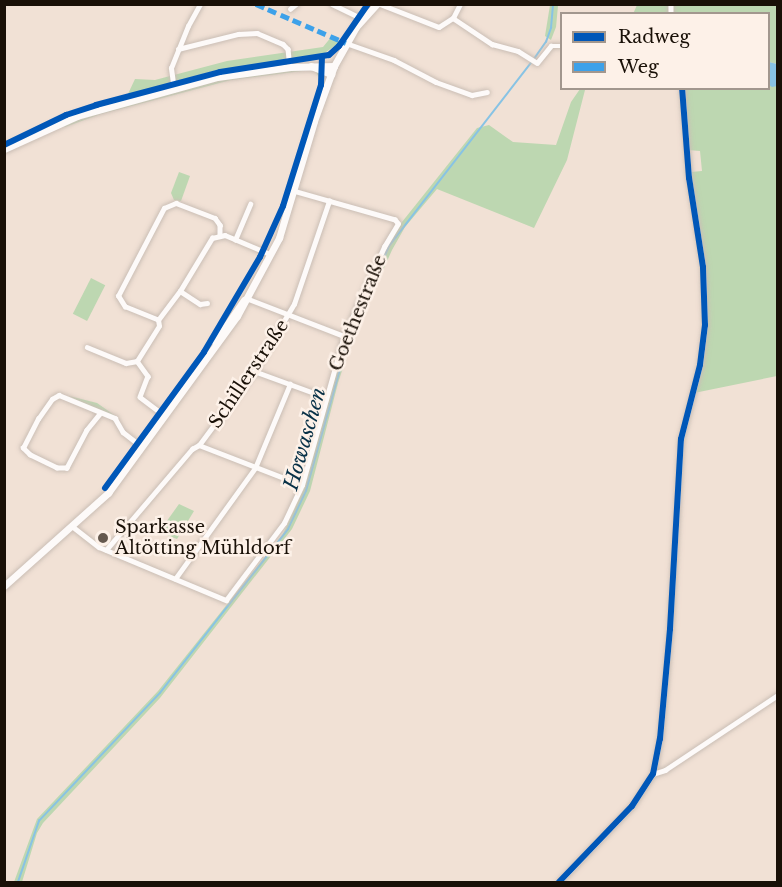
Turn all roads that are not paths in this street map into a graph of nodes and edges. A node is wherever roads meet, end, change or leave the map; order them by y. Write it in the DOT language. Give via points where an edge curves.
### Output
graph roads {
  1 [pos="200,4"];
  2 [pos="296,4"];
  3 [pos="332,4"];
  4 [pos="379,4"];
  5 [pos="460,4"];
  6 [pos="290,9"];
  7 [pos="363,18"];
  8 [pos="453,18"];
  9 [pos="346,43"];
  10 [pos="560,46"];
  11 [pos="178,49"];
  12 [pos="311,66"];
  13 [pos="334,66"];
  14 [pos="290,67"];
  15 [pos="331,74"];
  16 [pos="174,90"];
  17 [pos="682,90"];
  18 [pos="487,92"];
  19 [pos="4,149"];
  20 [pos="293,191"];
  21 [pos="329,201"];
  22 [pos="250,204"];
  23 [pos="220,234"];
  24 [pos="235,240"];
  25 [pos="270,254"];
  26 [pos="121,273"];
  27 [pos="127,276"];
  28 [pos="180,291"];
  29 [pos="246,298"];
  30 [pos="207,303"];
  31 [pos="289,316"];
  32 [pos="158,320"];
  33 [pos="344,336"];
  34 [pos="87,347"];
  35 [pos="137,361"];
  36 [pos="254,371"];
  37 [pos="290,384"];
  38 [pos="325,397"];
  39 [pos="100,414"];
  40 [pos="166,416"];
  41 [pos="200,446"];
  42 [pos="142,447"];
  43 [pos="255,468"];
  44 [pos="302,485"];
  45 [pos="72,526"];
  46 [pos="106,550"];
  47 [pos="175,579"];
  48 [pos="4,586"];
  49 [pos="777,695"];
  50 [pos="653,774"];
  51 [pos="559,882"];
  1 -- 11 [label="street"];
  2 -- 6 [label="street"];
  3 -- 7 [label="street"];
  4 -- 7 [label="main road"];
  4 -- 8 [label="street" via="433,26 444,26"];
  5 -- 8 [label="street"];
  7 -- 9 [label="main road"];
  8 -- 10 [label="street" via="492,44 537,63 551,46"];
  9 -- 13 [label="main road"];
  9 -- 18 [label="street" via="472,95"];
  11 -- 14 [label="street" via="257,33 284,44"];
  11 -- 16 [label="street" via="170,73"];
  12 -- 13 [label="main road"];
  12 -- 14 [label="main road"];
  12 -- 15 [label="main road"];
  13 -- 15 [label="main road"];
  14 -- 16 [label="main road" via="228,75"];
  15 -- 20 [label="main road"];
  16 -- 19 [label="main road" via="77,116"];
  17 -- 50 [label="street" via="689,178 704,267 705,325 700,365 681,440 663,715"];
  20 -- 21 [label="street"];
  20 -- 25 [label="main road"];
  21 -- 31 [label="street, Schillerstraße"];
  21 -- 33 [label="street, Goethestraße" via="398,224"];
  22 -- 24 [label="street"];
  23 -- 24 [label="street"];
  23 -- 27 [label="street" via="215,218 172,203 164,208"];
  23 -- 28 [label="street" via="212,238"];
  24 -- 25 [label="street"];
  25 -- 29 [label="main road"];
  26 -- 27 [label="street"];
  27 -- 32 [label="street" via="118,293 122,305"];
  28 -- 30 [label="street" via="200,304"];
  28 -- 32 [label="street"];
  29 -- 31 [label="street"];
  29 -- 40 [label="main road"];
  31 -- 33 [label="street"];
  31 -- 36 [label="street, Schillerstraße"];
  32 -- 35 [label="street" via="159,326"];
  33 -- 38 [label="street, Goethestraße"];
  34 -- 35 [label="street" via="126,363"];
  35 -- 40 [label="street" via="148,376 140,397"];
  36 -- 37 [label="street"];
  36 -- 41 [label="street, Schillerstraße"];
  37 -- 38 [label="street"];
  37 -- 43 [label="street"];
  38 -- 44 [label="street, Goethestraße"];
  39 -- 39 [label="street" via="55,396 22,448 57,468 67,468"];
  39 -- 42 [label="street" via="117,420 123,432"];
  40 -- 42 [label="main road"];
  41 -- 43 [label="street"];
  41 -- 46 [label="street, Schillerstraße" via="192,449"];
  42 -- 45 [label="main road" via="108,494"];
  43 -- 44 [label="street"];
  43 -- 47 [label="street"];
  44 -- 47 [label="street, Goethestraße" via="280,529 226,600"];
  45 -- 46 [label="street"];
  45 -- 48 [label="main road"];
  46 -- 47 [label="street"];
  49 -- 50 [label="street" via="665,770"];
  50 -- 51 [label="street" via="620,821"];
}
